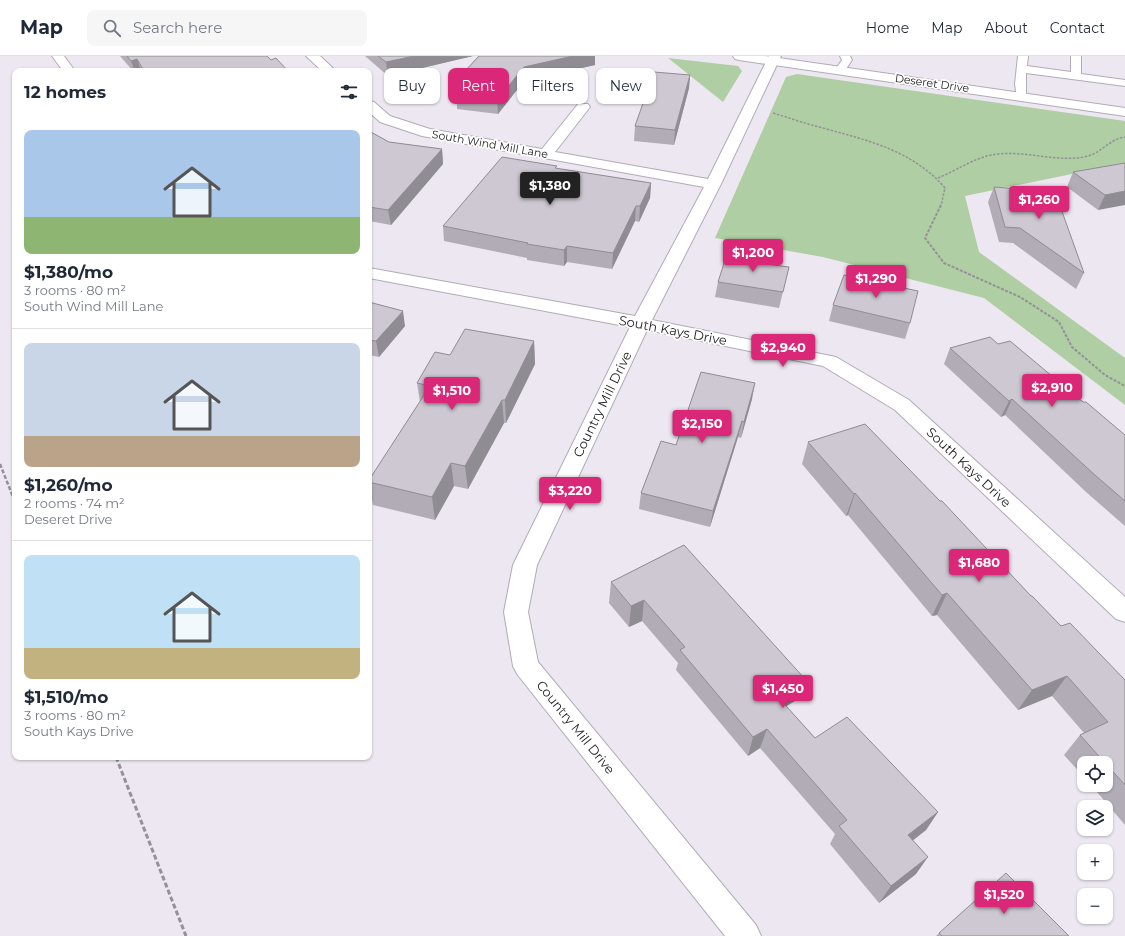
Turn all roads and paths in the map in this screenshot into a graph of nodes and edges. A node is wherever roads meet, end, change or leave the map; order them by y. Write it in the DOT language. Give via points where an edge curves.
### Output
graph roads {
  1 [pos="58,56"];
  2 [pos="312,56"];
  3 [pos="739,56"];
  4 [pos="846,56"];
  5 [pos="1023,56"];
  6 [pos="1076,56"];
  7 [pos="774,58"];
  8 [pos="67,68"];
  9 [pos="326,68"];
  10 [pos="1023,69"];
  11 [pos="840,70"];
  12 [pos="1076,76"];
  13 [pos="1125,83"];
  14 [pos="1021,96"];
  15 [pos="754,100"];
  16 [pos="372,107"];
  17 [pos="584,107"];
  18 [pos="1125,112"];
  19 [pos="1125,137"];
  20 [pos="546,154"];
  21 [pos="938,178"];
  22 [pos="713,184"];
  23 [pos="372,274"];
  24 [pos="642,323"];
  25 [pos="1125,386"];
  26 [pos="0,464"];
  27 [pos="12,494"];
  28 [pos="1125,612"];
  29 [pos="117,760"];
  30 [pos="186,936"];
  31 [pos="744,936"];
  1 -- 8 [label="street"];
  2 -- 9 [label="street"];
  3 -- 7 [label="street, Deseret Drive"];
  4 -- 11 [label="lane" via="847,60"];
  5 -- 10 [label="lane"];
  6 -- 12 [label="lane"];
  7 -- 11 [label="street, Deseret Drive"];
  7 -- 15 [label="street, Country Mill Drive"];
  10 -- 12 [label="lane"];
  10 -- 14 [label="lane"];
  11 -- 14 [label="street, Deseret Drive"];
  12 -- 13 [label="lane"];
  14 -- 18 [label="street, Deseret Drive"];
  15 -- 21 [label="path" via="771,112 887,148 926,168"];
  15 -- 22 [label="street, Country Mill Drive"];
  16 -- 20 [label="street, South Wind Mill Lane" via="386,119 427,133"];
  17 -- 20 [label="street"];
  19 -- 21 [label="path" via="1109,142 1102,151 1083,157 991,155"];
  20 -- 22 [label="street, South Wind Mill Lane"];
  21 -- 25 [label="path" via="945,188 942,203 925,238 944,263 1020,297 1059,322 1072,347 1105,375"];
  22 -- 24 [label="street, Country Mill Drive"];
  23 -- 24 [label="street, South Kays Drive"];
  24 -- 28 [label="street, South Kays Drive" via="829,362 902,405"];
  24 -- 31 [label="street, Country Mill Drive" via="525,565 516,612 526,666"];
  26 -- 27 [label="path"];
  29 -- 30 [label="path"];
}
